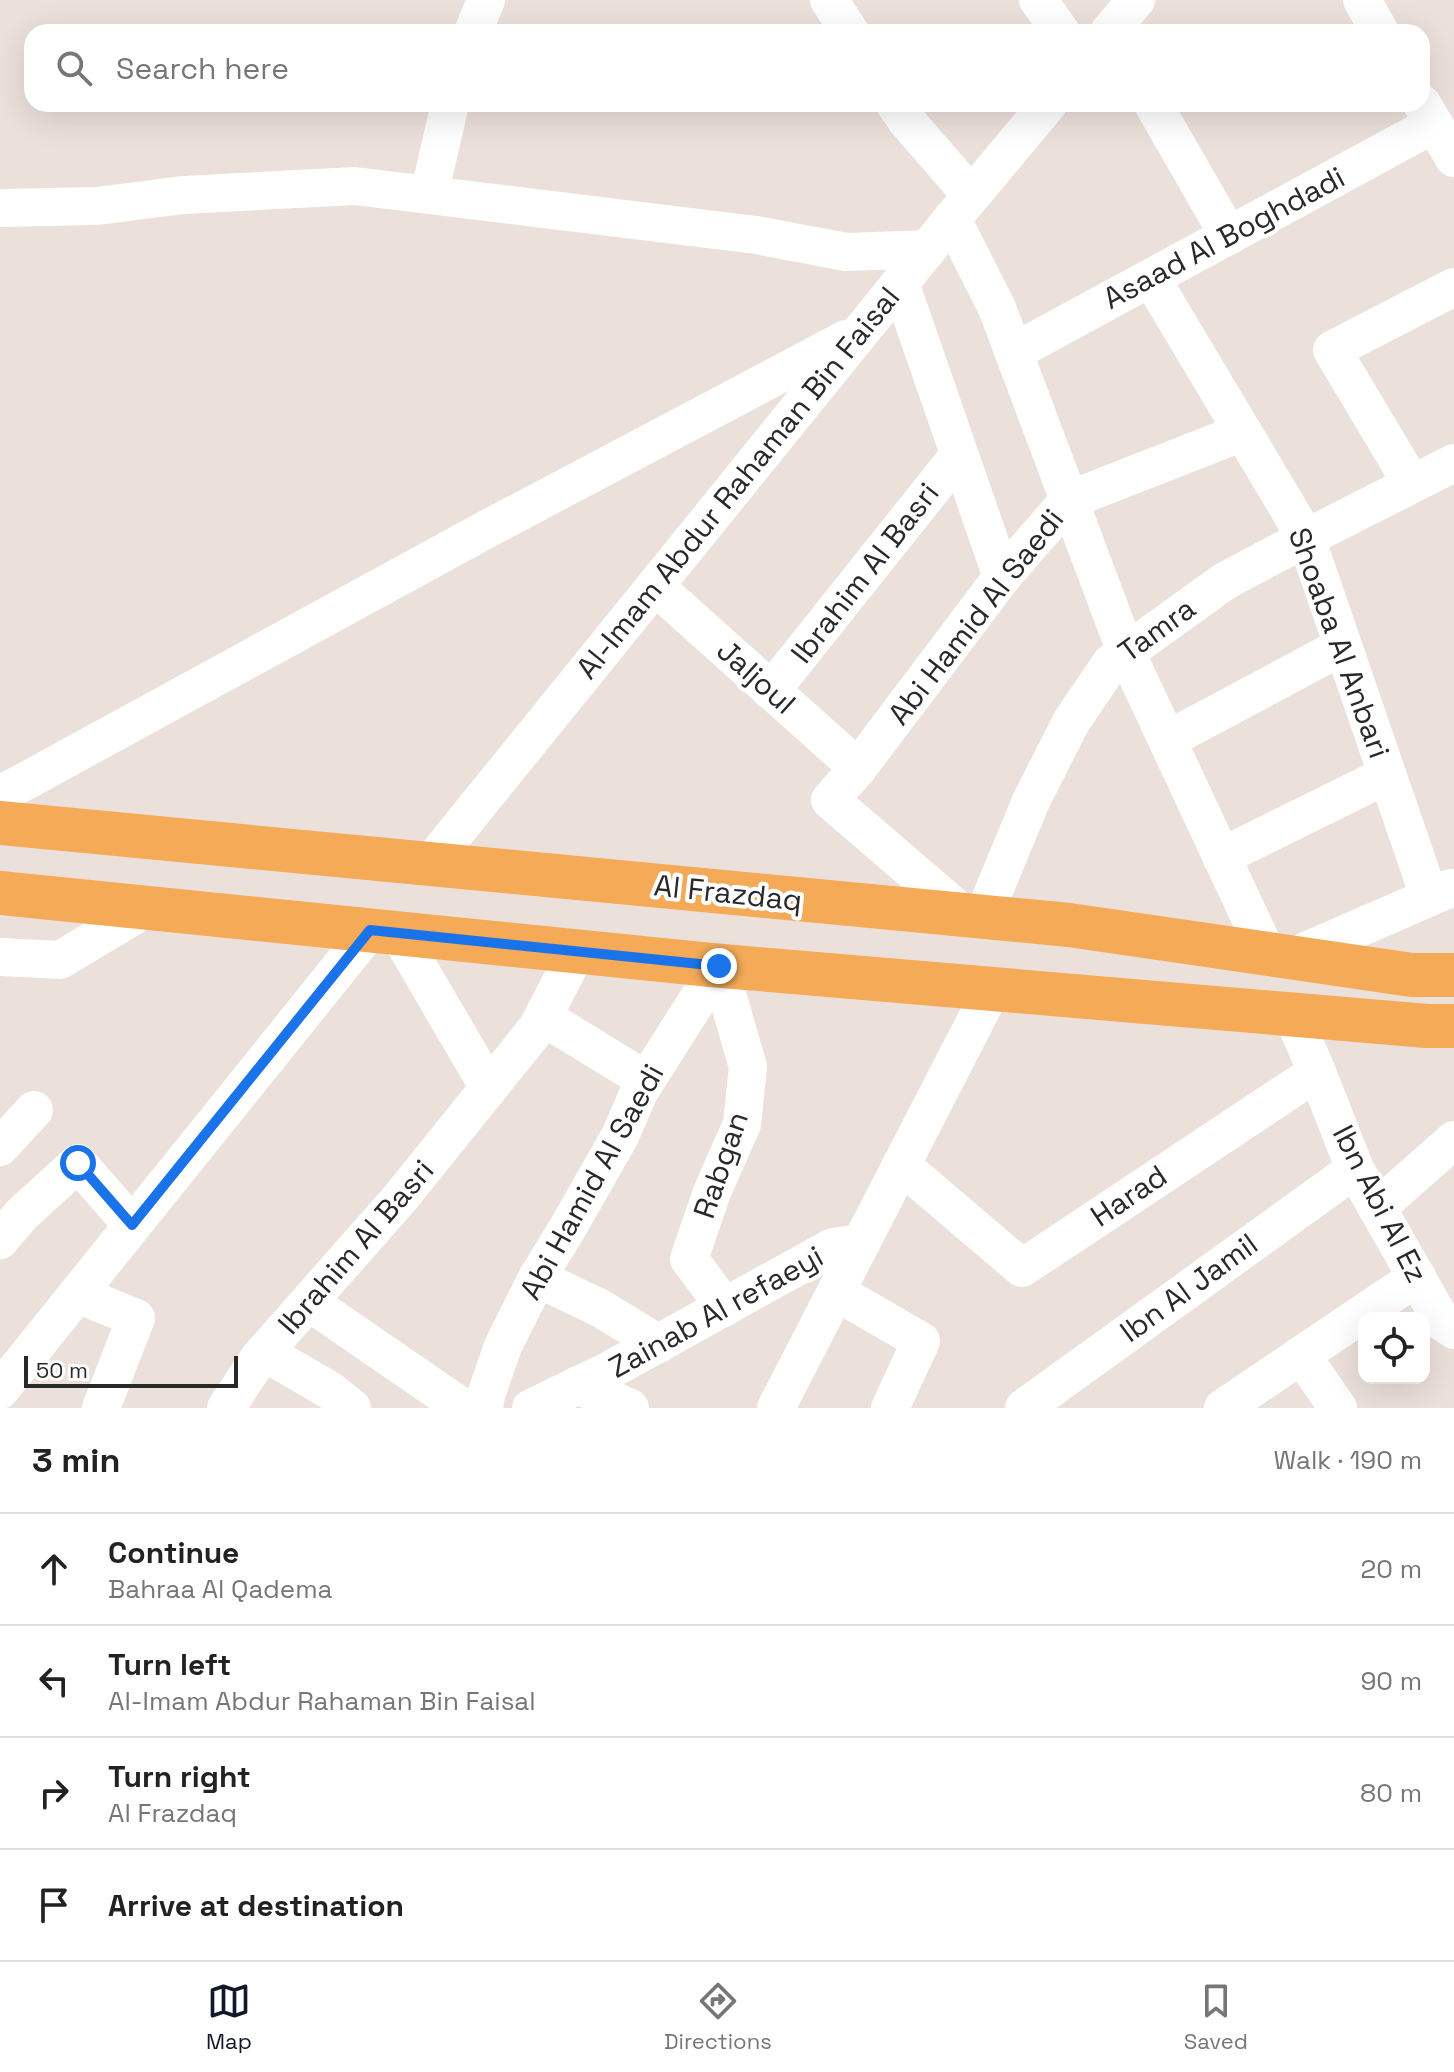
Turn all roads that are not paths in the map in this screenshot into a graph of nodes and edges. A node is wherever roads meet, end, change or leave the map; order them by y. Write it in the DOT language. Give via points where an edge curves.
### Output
graph roads {
  1 [pos="486,0"];
  2 [pos="829,0"];
  3 [pos="1038,0"];
  4 [pos="1136,0"];
  5 [pos="1362,0"];
  6 [pos="476,24"];
  7 [pos="845,24"];
  8 [pos="1055,24"];
  9 [pos="1116,24"];
  10 [pos="1376,24"];
  11 [pos="448,112"];
  12 [pos="900,112"];
  13 [pos="1041,112"];
  14 [pos="1158,112"];
  15 [pos="1428,114"];
  16 [pos="1454,158"];
  17 [pos="429,195"];
  18 [pos="962,207"];
  19 [pos="0,208"];
  20 [pos="1229,236"];
  21 [pos="928,249"];
  22 [pos="1151,278"];
  23 [pos="900,283"];
  24 [pos="1454,287"];
  25 [pos="862,330"];
  26 [pos="1014,352"];
  27 [pos="1243,432"];
  28 [pos="959,455"];
  29 [pos="1454,463"];
  30 [pos="1412,484"];
  31 [pos="1069,500"];
  32 [pos="1306,538"];
  33 [pos="1002,577"];
  34 [pos="655,586"];
  35 [pos="1343,646"];
  36 [pos="1126,652"];
  37 [pos="771,691"];
  38 [pos="1167,740"];
  39 [pos="858,768"];
  40 [pos="1387,775"];
  41 [pos="0,795"];
  42 [pos="0,823"];
  43 [pos="1221,857"];
  44 [pos="430,864"];
  45 [pos="1442,892"];
  46 [pos="0,893"];
  47 [pos="147,908"];
  48 [pos="974,916"];
  49 [pos="385,932"];
  50 [pos="1454,945"];
  51 [pos="577,951"];
  52 [pos="1278,956"];
  53 [pos="0,957"];
  54 [pos="719,966"];
  55 [pos="1364,968"];
  56 [pos="1454,975"];
  57 [pos="992,989"];
  58 [pos="1292,1014"];
  59 [pos="543,1017"];
  60 [pos="1454,1026"];
  61 [pos="1317,1072"];
  62 [pos="646,1080"];
  63 [pos="489,1088"];
  64 [pos="34,1110"];
  65 [pos="1454,1140"];
  66 [pos="0,1147"];
  67 [pos="901,1165"];
  68 [pos="1355,1169"];
  69 [pos="1377,1208"];
  70 [pos="132,1225"];
  71 [pos="0,1240"];
  72 [pos="861,1243"];
  73 [pos="1417,1277"];
  74 [pos="537,1278"];
  75 [pos="836,1292"];
  76 [pos="77,1294"];
  77 [pos="309,1302"];
  78 [pos="725,1307"];
  79 [pos="1454,1330"];
  80 [pos="659,1344"];
  81 [pos="264,1352"];
  82 [pos="1301,1355"];
  83 [pos="578,1385"];
  84 [pos="0,1390"];
  85 [pos="101,1408"];
  86 [pos="226,1408"];
  87 [pos="352,1408"];
  88 [pos="463,1408"];
  89 [pos="484,1408"];
  90 [pos="531,1408"];
  91 [pos="630,1408"];
  92 [pos="776,1408"];
  93 [pos="890,1408"];
  94 [pos="1024,1408"];
  95 [pos="1223,1408"];
  96 [pos="1338,1408"];
  1 -- 6 [label="street"];
  2 -- 7 [label="street"];
  3 -- 8 [label="street"];
  4 -- 9 [label="street"];
  5 -- 10 [label="street"];
  11 -- 17 [label="street"];
  12 -- 18 [label="street"];
  13 -- 18 [label="street, Al-Imam Abdur Rahaman Bin Faisal"];
  14 -- 20 [label="street"];
  15 -- 16 [label="street"];
  15 -- 20 [label="street, Asaad Al Boghdadi"];
  17 -- 19 [label="street" via="355,186 183,195 97,206"];
  17 -- 21 [label="street" via="756,235 846,252"];
  18 -- 21 [label="street, Al-Imam Abdur Rahaman Bin Faisal"];
  18 -- 26 [label="street"];
  20 -- 22 [label="street, Asaad Al Boghdadi"];
  21 -- 23 [label="street, Al-Imam Abdur Rahaman Bin Faisal"];
  22 -- 26 [label="street, Asaad Al Boghdadi"];
  22 -- 27 [label="street, Shoaba Al Anbari"];
  23 -- 25 [label="street, Al-Imam Abdur Rahaman Bin Faisal"];
  23 -- 28 [label="street"];
  24 -- 30 [label="street" via="1332,350"];
  25 -- 34 [label="street, Al-Imam Abdur Rahaman Bin Faisal"];
  25 -- 41 [label="street"];
  26 -- 31 [label="street"];
  27 -- 31 [label="street, Abi Hamid Al Saedi"];
  27 -- 32 [label="street, Shoaba Al Anbari"];
  28 -- 33 [label="street"];
  28 -- 37 [label="street, Ibrahim Al Basri"];
  29 -- 30 [label="street, Tamra"];
  30 -- 32 [label="street, Tamra"];
  31 -- 33 [label="street, Abi Hamid Al Saedi"];
  31 -- 36 [label="street"];
  32 -- 35 [label="street, Shoaba Al Anbari"];
  32 -- 36 [label="street, Tamra" via="1225,581"];
  33 -- 39 [label="street, Abi Hamid Al Saedi"];
  34 -- 37 [label="street, Jaljoul"];
  34 -- 44 [label="street, Al-Imam Abdur Rahaman Bin Faisal"];
  35 -- 38 [label="street"];
  35 -- 40 [label="street, Shoaba Al Anbari"];
  36 -- 38 [label="street"];
  36 -- 48 [label="street, Tamra" via="1111,663 1071,722"];
  37 -- 39 [label="street, Jaljoul"];
  38 -- 43 [label="street"];
  39 -- 48 [label="street, Abi Hamid Al Saedi" via="830,800"];
  40 -- 43 [label="street"];
  40 -- 45 [label="street, Shoaba Al Anbari"];
  42 -- 44 [label="main road, Al Frazdaq"];
  43 -- 52 [label="street"];
  44 -- 48 [label="main road, Al Frazdaq"];
  45 -- 52 [label="street"];
  46 -- 47 [label="main road"];
  47 -- 49 [label="main road"];
  47 -- 53 [label="street" via="60,960"];
  48 -- 52 [label="main road, Al Frazdaq"];
  49 -- 51 [label="main road"];
  49 -- 63 [label="street"];
  49 -- 70 [label="street"];
  50 -- 55 [label="main road"];
  51 -- 54 [label="main road"];
  51 -- 59 [label="street, Ibrahim Al Basri"];
  52 -- 55 [label="main road, Al Frazdaq"];
  54 -- 57 [label="main road"];
  54 -- 62 [label="street, Abi Hamid Al Saedi"];
  54 -- 78 [label="street, Rabgan" via="748,1067 742,1124 689,1259"];
  55 -- 56 [label="main road, Al Frazdaq"];
  57 -- 58 [label="main road"];
  57 -- 67 [label="street"];
  58 -- 60 [label="main road"];
  58 -- 61 [label="street"];
  59 -- 62 [label="street"];
  59 -- 63 [label="street, Ibrahim Al Basri"];
  61 -- 67 [label="street, Harad" via="1022,1268"];
  61 -- 68 [label="street, Ibn Abi Al Ez"];
  62 -- 74 [label="street, Abi Hamid Al Saedi" via="620,1136"];
  63 -- 77 [label="street, Ibrahim Al Basri"];
  64 -- 66 [label="street"];
  65 -- 69 [label="street"];
  67 -- 72 [label="street"];
  68 -- 69 [label="street, Ibn Abi Al Ez"];
  68 -- 94 [label="street, Ibn Al Jamil"];
  69 -- 73 [label="street, Ibn Abi Al Ez"];
  70 -- 71 [label="street" via="78,1163"];
  70 -- 76 [label="street"];
  72 -- 75 [label="street"];
  72 -- 78 [label="street, Zainab Al refaeyi" via="833,1247"];
  73 -- 79 [label="street, Ibn Abi Al Ez" via="1442,1322"];
  73 -- 82 [label="street"];
  74 -- 80 [label="street"];
  74 -- 89 [label="street, Abi Hamid Al Saedi" via="503,1346"];
  75 -- 92 [label="street"];
  75 -- 93 [label="street" via="921,1341"];
  76 -- 84 [label="street"];
  76 -- 85 [label="street" via="136,1318"];
  77 -- 81 [label="street, Ibrahim Al Basri"];
  77 -- 88 [label="street"];
  78 -- 80 [label="street, Zainab Al refaeyi"];
  80 -- 83 [label="street, Zainab Al refaeyi"];
  81 -- 86 [label="street, Ibrahim Al Basri"];
  81 -- 87 [label="street"];
  82 -- 95 [label="street"];
  82 -- 96 [label="street"];
  83 -- 90 [label="street, Zainab Al refaeyi"];
  83 -- 91 [label="street"];
}
